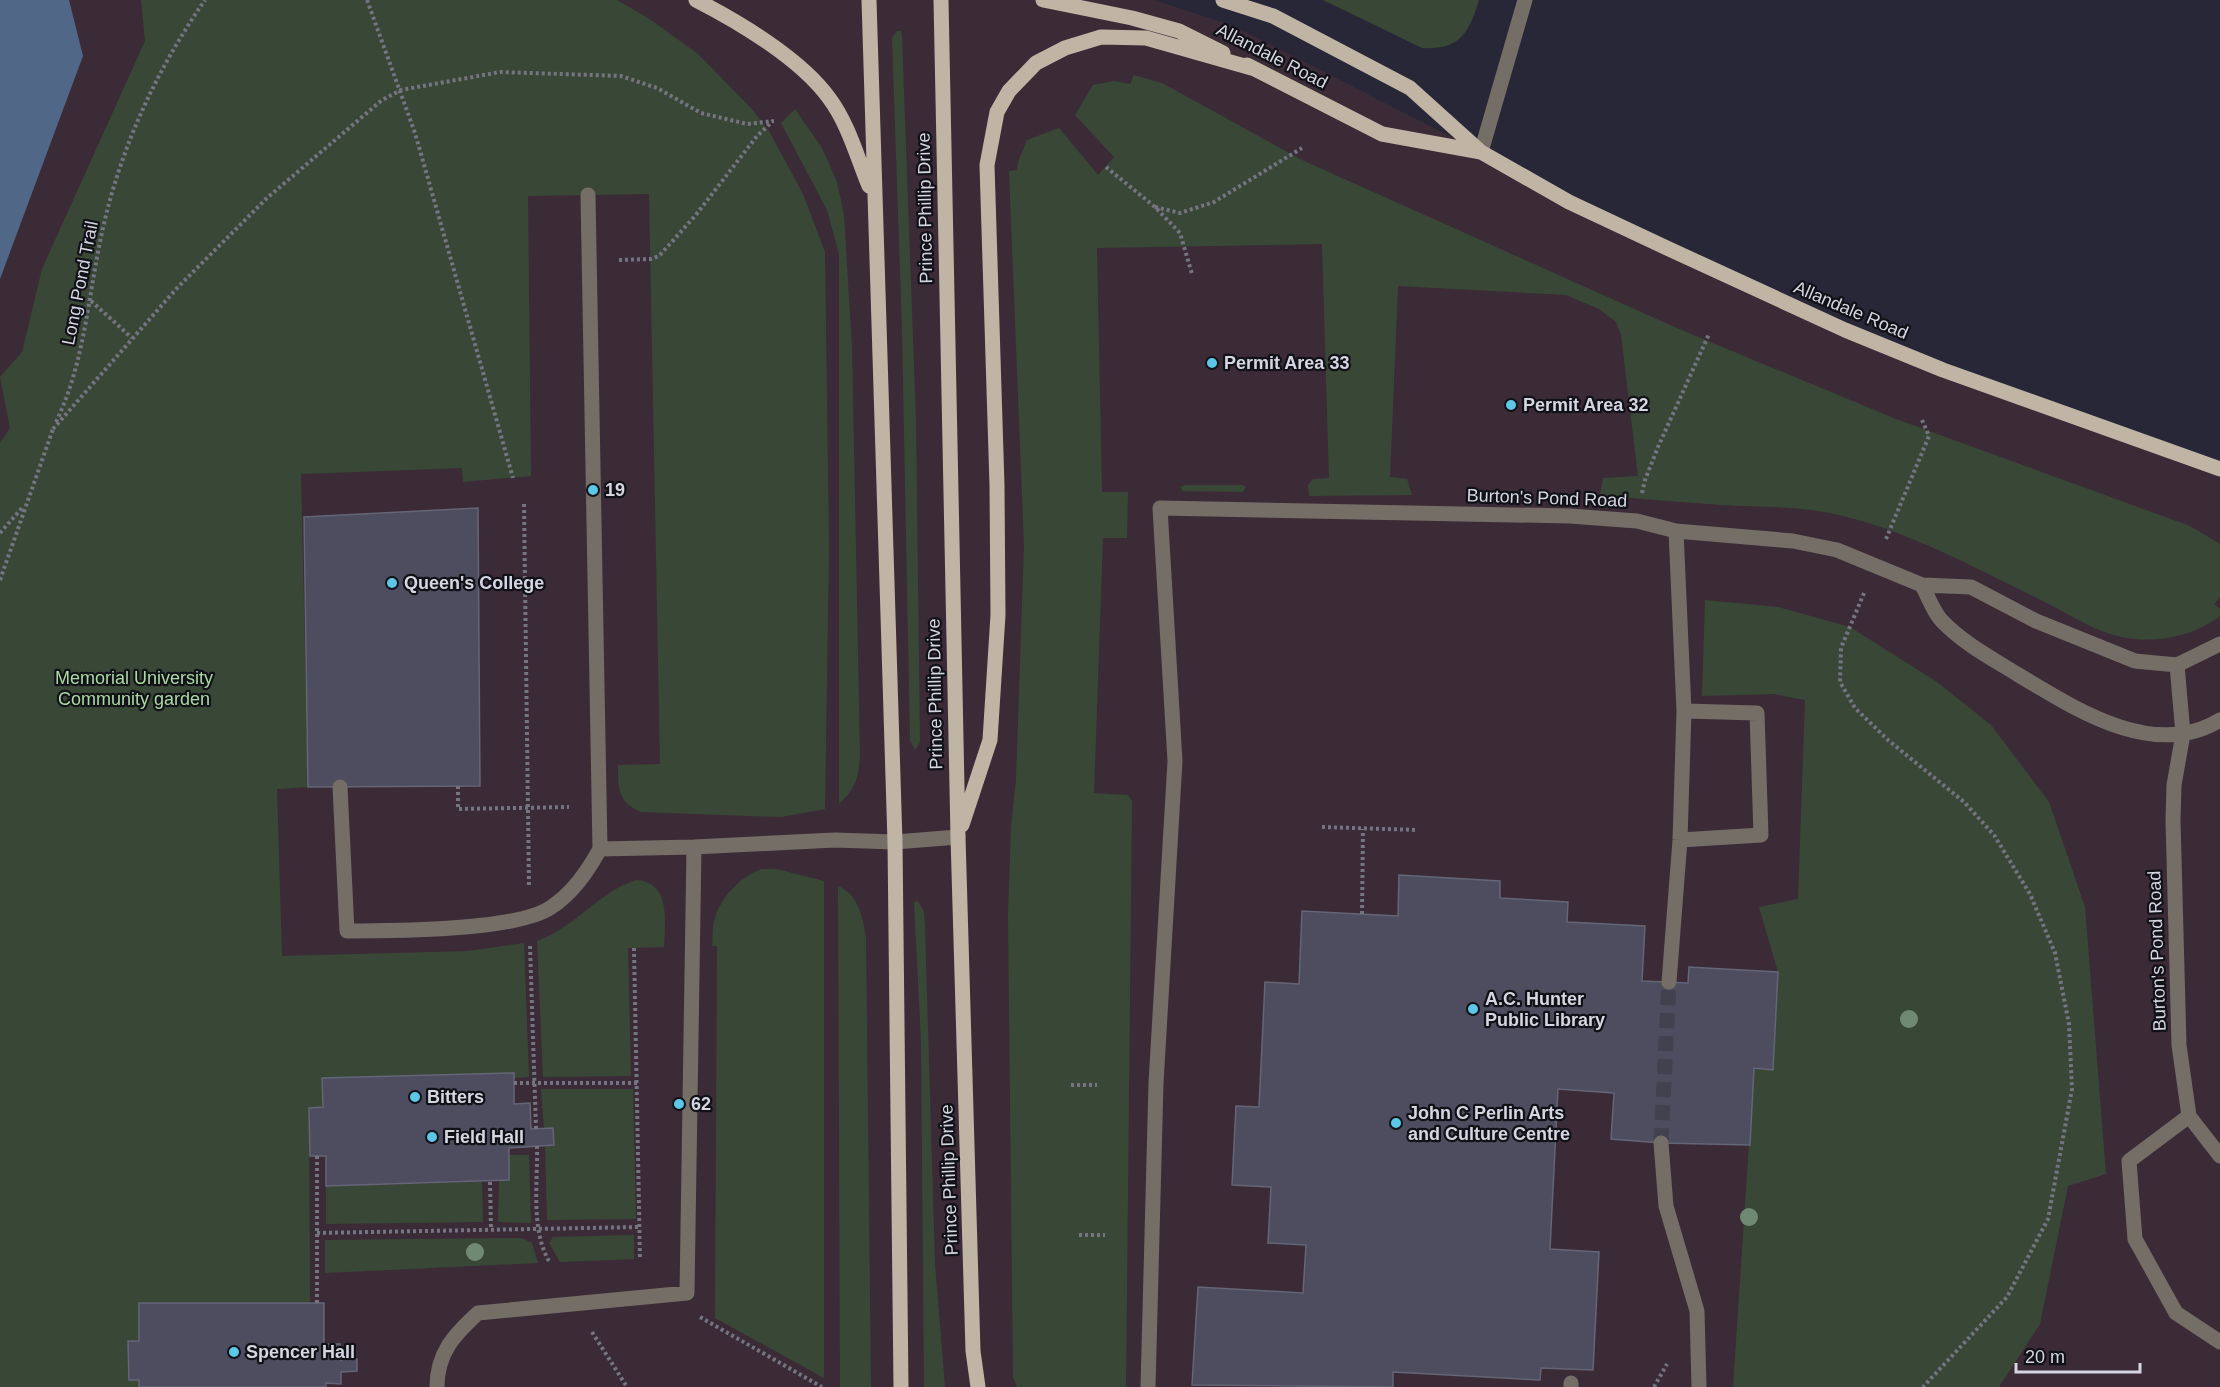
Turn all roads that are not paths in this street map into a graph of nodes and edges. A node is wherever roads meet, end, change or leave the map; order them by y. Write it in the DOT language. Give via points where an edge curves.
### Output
graph roads {
  1 [pos="696,0"];
  2 [pos="869,0"];
  3 [pos="940,0"];
  4 [pos="1043,0"];
  5 [pos="1223,0"];
  6 [pos="1256,0"];
  7 [pos="1525,0"];
  8 [pos="1273,16"];
  9 [pos="1255,69"];
  10 [pos="1481,152"];
  11 [pos="588,195"];
  12 [pos="873,197"];
  13 [pos="2220,469"];
  14 [pos="1676,531"];
  15 [pos="1922,585"];
  16 [pos="2220,644"];
  17 [pos="2177,665"];
  18 [pos="1684,711"];
  19 [pos="2220,720"];
  20 [pos="2183,734"];
  21 [pos="340,787"];
  22 [pos="958,837"];
  23 [pos="1680,840"];
  24 [pos="895,842"];
  25 [pos="694,847"];
  26 [pos="600,849"];
  27 [pos="1669,982"];
  28 [pos="2189,1116"];
  29 [pos="1661,1143"];
  30 [pos="2220,1156"];
  31 [pos="2220,1342"];
  32 [pos="437,1387"];
  33 [pos="901,1387"];
  34 [pos="978,1387"];
  35 [pos="1148,1387"];
  36 [pos="1700,1387"];
  1 -- 12 [label="main road" via="766,41 829,97"];
  2 -- 12 [label="main road"];
  3 -- 22 [label="main road, Prince Phillip Drive"];
  4 -- 9 [label="main road, Allandale Road" via="1179,31"];
  5 -- 8 [label="main road, Allandale Road"];
  6 -- 8 [label="main road"];
  7 -- 10 [label="street"];
  8 -- 10 [label="main road, Allandale Road" via="1410,88"];
  9 -- 10 [label="main road, Allandale Road" via="1382,134"];
  9 -- 22 [label="main road" via="1146,38 1101,37 1065,48 1036,63 1009,91 997,112 987,165 998,615 990,740"];
  10 -- 13 [label="main road, Allandale Road" via="1569,202 1845,330 1943,370"];
  11 -- 26 [label="street"];
  12 -- 24 [label="main road"];
  14 -- 15 [label="street, Burton's Pond Road" via="1793,541 1837,550"];
  14 -- 18 [label="street"];
  14 -- 35 [label="street, Burton's Pond Road" via="1637,521 1570,516 1160,508 1175,761 1156,1083"];
  15 -- 17 [label="street, Burton's Pond Road" via="1971,587 2036,621 2135,662"];
  15 -- 20 [label="street" via="1941,620 1981,652 2056,699 2123,728 2152,734"];
  16 -- 17 [label="street"];
  17 -- 20 [label="street, Burton's Pond Road"];
  18 -- 23 [label="street"];
  18 -- 23 [label="street" via="1757,713 1761,834"];
  19 -- 20 [label="street"];
  20 -- 28 [label="street, Burton's Pond Road" via="2174,785 2173,820 2179,1046"];
  21 -- 26 [label="street" via="347,931 501,923 529,917 566,896"];
  22 -- 24 [label="street"];
  22 -- 34 [label="main road, Prince Phillip Drive" via="973,1339"];
  23 -- 27 [label="street"];
  24 -- 25 [label="street" via="835,840"];
  24 -- 33 [label="main road"];
  25 -- 26 [label="street"];
  25 -- 32 [label="street" via="687,1293 478,1312 444,1350 437,1370"];
  28 -- 30 [label="street, Burton's Pond Road"];
  28 -- 31 [label="street" via="2129,1161 2135,1239 2176,1313"];
  29 -- 36 [label="street" via="1666,1206 1697,1311"];
}
